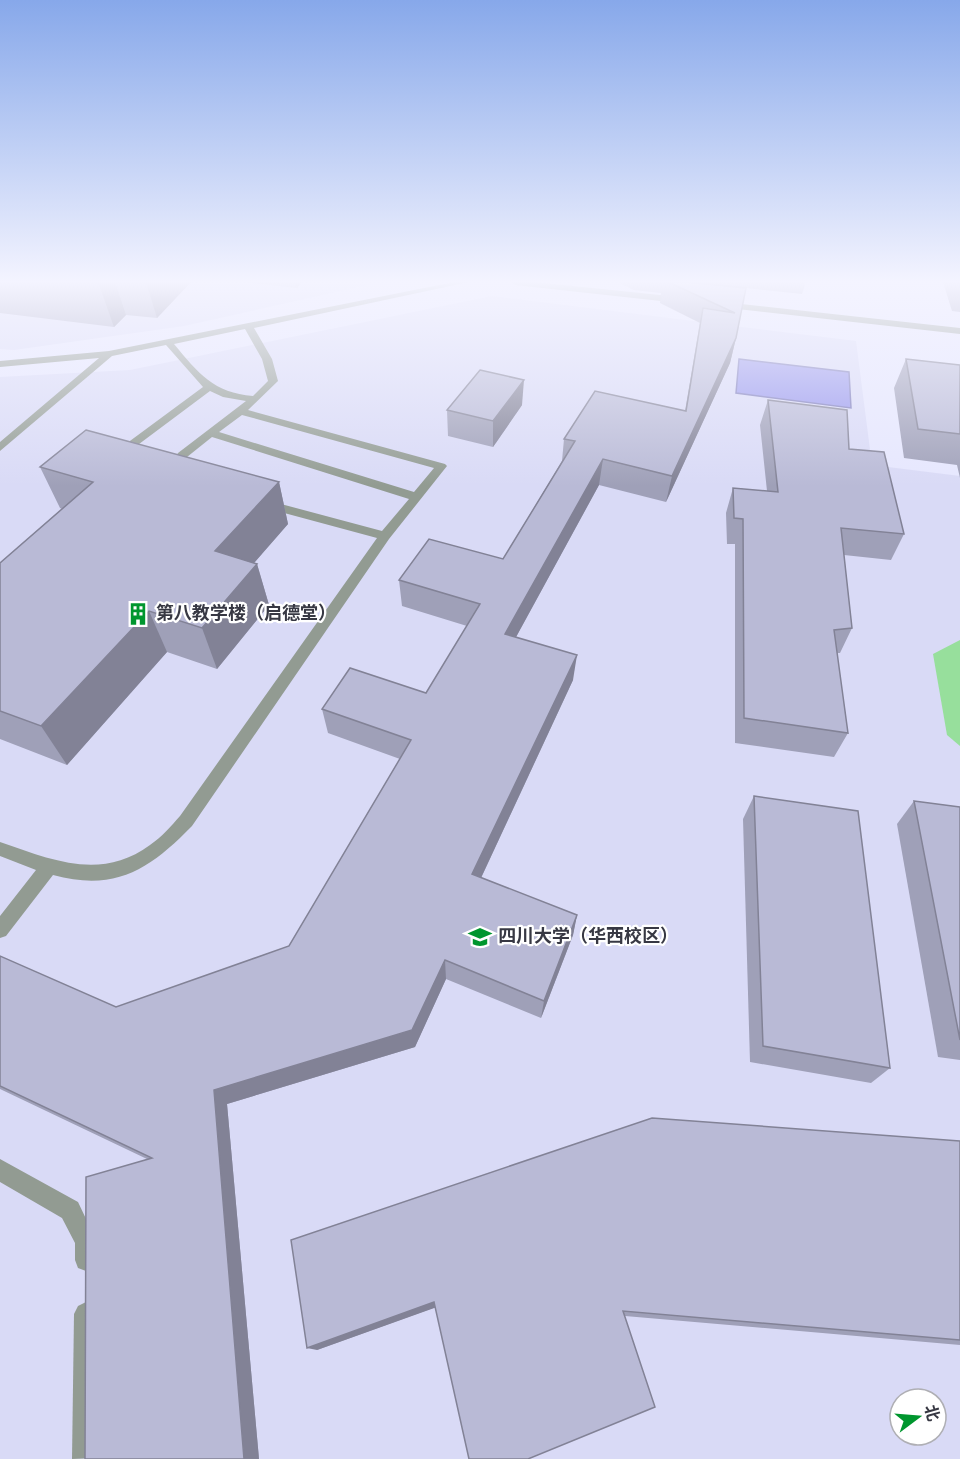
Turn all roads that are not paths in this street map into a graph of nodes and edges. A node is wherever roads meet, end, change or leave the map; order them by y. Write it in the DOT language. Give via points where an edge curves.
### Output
graph roads {
  1 [pos="128,350"];
  2 [pos="175,350"];
  3 [pos="262,350"];
  4 [pos="109,354"];
  5 [pos="0,364"];
  6 [pos="208,388"];
  7 [pos="256,399"];
  8 [pos="238,411"];
  9 [pos="210,433"];
  10 [pos="0,448"];
  11 [pos="106,464"];
  12 [pos="177,480"];
  13 [pos="416,497"];
  14 [pos="258,502"];
  15 [pos="385,536"];
  16 [pos="0,849"];
  17 [pos="48,868"];
  18 [pos="0,930"];
  19 [pos="0,1170"];
  20 [pos="84,1458"];
  1 -- 4 [label="street"];
  2 -- 6 [label="street"];
  3 -- 7 [label="street" via="273,381"];
  4 -- 5 [label="street"];
  4 -- 10 [label="street"];
  6 -- 7 [label="street" via="225,396"];
  6 -- 11 [label="street"];
  7 -- 8 [label="street"];
  8 -- 9 [label="street"];
  8 -- 13 [label="street" via="441,466"];
  9 -- 12 [label="street" via="182,455 173,469"];
  9 -- 13 [label="street"];
  13 -- 15 [label="street"];
  14 -- 15 [label="street"];
  15 -- 17 [label="street" via="186,821 156,851 126,867 90,875"];
  16 -- 17 [label="street"];
  17 -- 18 [label="street"];
  19 -- 20 [label="street" via="70,1210 86,1242"];
}
